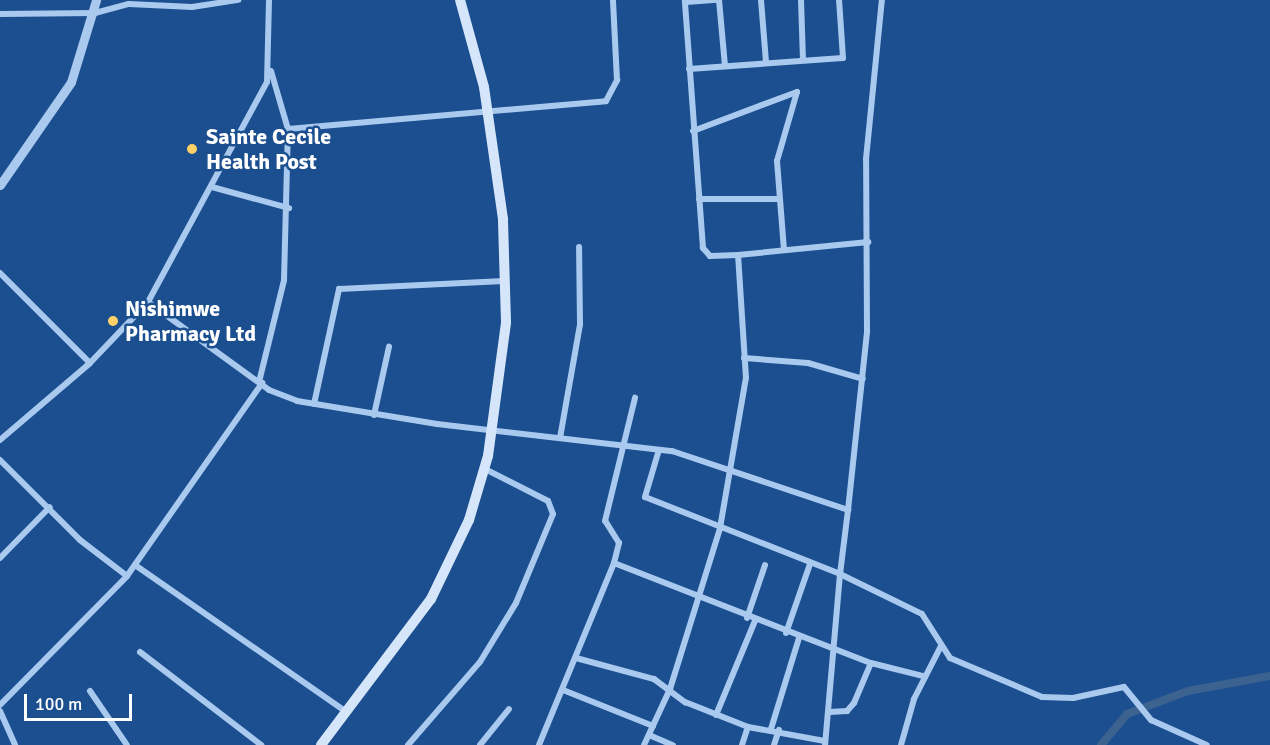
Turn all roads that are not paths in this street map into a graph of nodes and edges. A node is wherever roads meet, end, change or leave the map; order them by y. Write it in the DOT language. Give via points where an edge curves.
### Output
graph roads {
  1 [pos="96,0"];
  2 [pos="238,0"];
  3 [pos="269,0"];
  4 [pos="460,0"];
  5 [pos="613,0"];
  6 [pos="718,0"];
  7 [pos="761,0"];
  8 [pos="801,0"];
  9 [pos="839,0"];
  10 [pos="882,0"];
  11 [pos="685,1"];
  12 [pos="95,13"];
  13 [pos="0,14"];
  14 [pos="803,60"];
  15 [pos="766,62"];
  16 [pos="725,66"];
  17 [pos="689,69"];
  18 [pos="271,70"];
  19 [pos="488,115"];
  20 [pos="288,129"];
  21 [pos="693,131"];
  22 [pos="0,185"];
  23 [pos="212,187"];
  24 [pos="699,199"];
  25 [pos="779,199"];
  26 [pos="289,208"];
  27 [pos="868,242"];
  28 [pos="579,247"];
  29 [pos="784,250"];
  30 [pos="738,255"];
  31 [pos="0,273"];
  32 [pos="504,281"];
  33 [pos="148,303"];
  34 [pos="389,347"];
  35 [pos="744,358"];
  36 [pos="90,363"];
  37 [pos="863,379"];
  38 [pos="261,381"];
  39 [pos="635,398"];
  40 [pos="314,405"];
  41 [pos="374,415"];
  42 [pos="491,430"];
  43 [pos="560,438"];
  44 [pos="0,440"];
  45 [pos="624,446"];
  46 [pos="658,453"];
  47 [pos="0,460"];
  48 [pos="485,469"];
  49 [pos="731,472"];
  50 [pos="50,507"];
  51 [pos="848,510"];
  52 [pos="720,528"];
  53 [pos="0,558"];
  54 [pos="614,563"];
  55 [pos="810,564"];
  56 [pos="135,565"];
  57 [pos="765,565"];
  58 [pos="840,574"];
  59 [pos="127,576"];
  60 [pos="699,599"];
  61 [pos="747,618"];
  62 [pos="754,621"];
  63 [pos="786,633"];
  64 [pos="799,638"];
  65 [pos="940,646"];
  66 [pos="834,647"];
  67 [pos="140,652"];
  68 [pos="576,658"];
  69 [pos="871,663"];
  70 [pos="924,676"];
  71 [pos="670,689"];
  72 [pos="563,690"];
  73 [pos="90,691"];
  74 [pos="0,705"];
  75 [pos="509,709"];
  76 [pos="344,710"];
  77 [pos="0,711"];
  78 [pos="830,712"];
  79 [pos="716,715"];
  80 [pos="653,726"];
  81 [pos="748,727"];
  82 [pos="771,729"];
  83 [pos="779,730"];
  84 [pos="648,735"];
  85 [pos="825,743"];
  86 [pos="15,745"];
  87 [pos="127,745"];
  88 [pos="261,745"];
  89 [pos="321,745"];
  90 [pos="408,745"];
  91 [pos="480,745"];
  92 [pos="539,745"];
  93 [pos="644,745"];
  94 [pos="673,745"];
  95 [pos="742,745"];
  96 [pos="774,745"];
  97 [pos="901,745"];
  98 [pos="1207,745"];
  1 -- 12 [label="street"];
  2 -- 12 [label="street" via="192,7 129,4"];
  3 -- 18 [label="street"];
  4 -- 19 [label="main road"];
  5 -- 19 [label="street" via="619,42 612,96 597,104"];
  6 -- 11 [label="street"];
  6 -- 16 [label="street"];
  7 -- 15 [label="street"];
  8 -- 14 [label="street"];
  9 -- 14 [label="street" via="843,58"];
  10 -- 27 [label="street" via="866,159"];
  11 -- 17 [label="street"];
  12 -- 13 [label="street"];
  12 -- 22 [label="street" via="71,82"];
  14 -- 15 [label="street"];
  15 -- 16 [label="street"];
  16 -- 17 [label="street"];
  17 -- 21 [label="street"];
  18 -- 20 [label="street"];
  18 -- 23 [label="street"];
  19 -- 20 [label="street"];
  19 -- 32 [label="main road" via="503,219"];
  20 -- 26 [label="street"];
  21 -- 24 [label="street"];
  21 -- 25 [label="street" via="797,92 777,161"];
  23 -- 26 [label="street"];
  23 -- 33 [label="street"];
  24 -- 25 [label="street"];
  24 -- 30 [label="street" via="705,252"];
  25 -- 29 [label="street"];
  26 -- 38 [label="street" via="284,280"];
  27 -- 29 [label="street"];
  27 -- 37 [label="street"];
  28 -- 43 [label="street" via="580,324"];
  29 -- 30 [label="street"];
  30 -- 35 [label="street"];
  31 -- 36 [label="street"];
  32 -- 40 [label="street" via="339,289 327,364"];
  32 -- 42 [label="main road" via="505,336"];
  33 -- 36 [label="street"];
  33 -- 38 [label="street"];
  34 -- 41 [label="street"];
  35 -- 37 [label="street" via="808,363"];
  35 -- 49 [label="street" via="744,404"];
  36 -- 44 [label="street"];
  37 -- 51 [label="street"];
  38 -- 40 [label="street"];
  38 -- 56 [label="street"];
  39 -- 45 [label="street"];
  40 -- 41 [label="street"];
  41 -- 42 [label="street"];
  42 -- 43 [label="street"];
  42 -- 48 [label="main road"];
  43 -- 45 [label="street"];
  45 -- 46 [label="street"];
  45 -- 54 [label="street" via="605,525 619,543"];
  46 -- 49 [label="street" via="672,451"];
  46 -- 52 [label="street" via="645,497"];
  47 -- 50 [label="street"];
  48 -- 76 [label="main road" via="458,545 426,608"];
  48 -- 90 [label="street" via="548,501 550,524 516,603 480,662"];
  49 -- 51 [label="street"];
  49 -- 52 [label="street"];
  50 -- 53 [label="street"];
  50 -- 59 [label="street" via="80,540"];
  51 -- 58 [label="street"];
  52 -- 55 [label="street"];
  52 -- 60 [label="street"];
  54 -- 60 [label="street"];
  54 -- 68 [label="street"];
  55 -- 58 [label="street"];
  55 -- 63 [label="street"];
  56 -- 59 [label="street"];
  56 -- 76 [label="street"];
  57 -- 61 [label="street"];
  58 -- 65 [label="street" via="922,614"];
  58 -- 66 [label="street"];
  59 -- 74 [label="street"];
  60 -- 61 [label="street"];
  60 -- 71 [label="street"];
  61 -- 62 [label="street"];
  62 -- 63 [label="street"];
  62 -- 79 [label="street"];
  63 -- 64 [label="street"];
  64 -- 66 [label="street"];
  64 -- 82 [label="street"];
  65 -- 70 [label="street"];
  65 -- 98 [label="street" via="966,667 1042,697 1073,698 1125,687 1138,698 1146,715"];
  66 -- 69 [label="street"];
  66 -- 78 [label="street"];
  67 -- 88 [label="street"];
  68 -- 71 [label="street"];
  68 -- 72 [label="street"];
  69 -- 70 [label="street"];
  69 -- 78 [label="street" via="854,703 847,711"];
  70 -- 97 [label="street"];
  71 -- 79 [label="street"];
  71 -- 80 [label="street"];
  72 -- 80 [label="street"];
  72 -- 92 [label="street"];
  73 -- 87 [label="street"];
  75 -- 91 [label="street"];
  76 -- 89 [label="main road"];
  77 -- 86 [label="street"];
  78 -- 85 [label="street"];
  79 -- 81 [label="street"];
  80 -- 84 [label="street"];
  81 -- 82 [label="street"];
  81 -- 95 [label="street"];
  82 -- 83 [label="street"];
  83 -- 85 [label="street"];
  83 -- 96 [label="street"];
  84 -- 93 [label="street"];
  84 -- 94 [label="street"];
}
